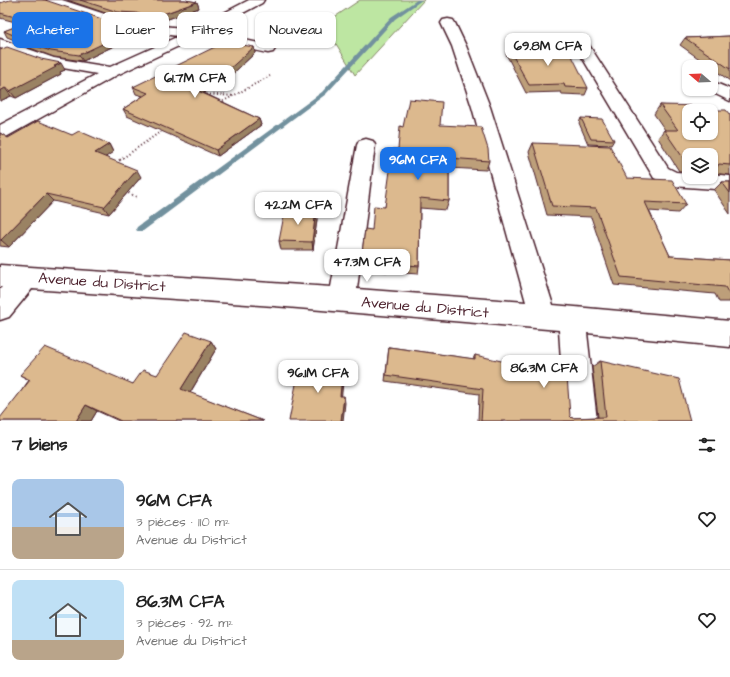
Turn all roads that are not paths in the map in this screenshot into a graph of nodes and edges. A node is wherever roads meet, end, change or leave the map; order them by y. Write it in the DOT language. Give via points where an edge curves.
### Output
graph roads {
  1 [pos="50,0"];
  2 [pos="258,0"];
  3 [pos="235,12"];
  4 [pos="448,23"];
  5 [pos="177,32"];
  6 [pos="0,42"];
  7 [pos="177,42"];
  8 [pos="580,42"];
  9 [pos="247,45"];
  10 [pos="268,49"];
  11 [pos="112,72"];
  12 [pos="718,90"];
  13 [pos="730,96"];
  14 [pos="1,132"];
  15 [pos="366,145"];
  16 [pos="730,183"];
  17 [pos="0,276"];
  18 [pos="27,277"];
  19 [pos="342,300"];
  20 [pos="0,308"];
  21 [pos="543,316"];
  22 [pos="572,318"];
  23 [pos="730,334"];
  24 [pos="581,421"];
  1 -- 5 [label="street" via="119,23"];
  2 -- 3 [label="street"];
  4 -- 21 [label="street" via="481,107"];
  6 -- 11 [label="street" via="50,62"];
  7 -- 11 [label="street"];
  8 -- 16 [label="street" via="661,173 672,179"];
  9 -- 10 [label="street"];
  11 -- 14 [label="street"];
  12 -- 13 [label="street"];
  15 -- 19 [label="street"];
  17 -- 18 [label="street, Avenue du District"];
  18 -- 19 [label="street, Avenue du District"];
  18 -- 20 [label="street"];
  19 -- 21 [label="street, Avenue du District"];
  21 -- 22 [label="street, Avenue du District"];
  22 -- 23 [label="street, Avenue du District"];
  22 -- 24 [label="street"];
}
